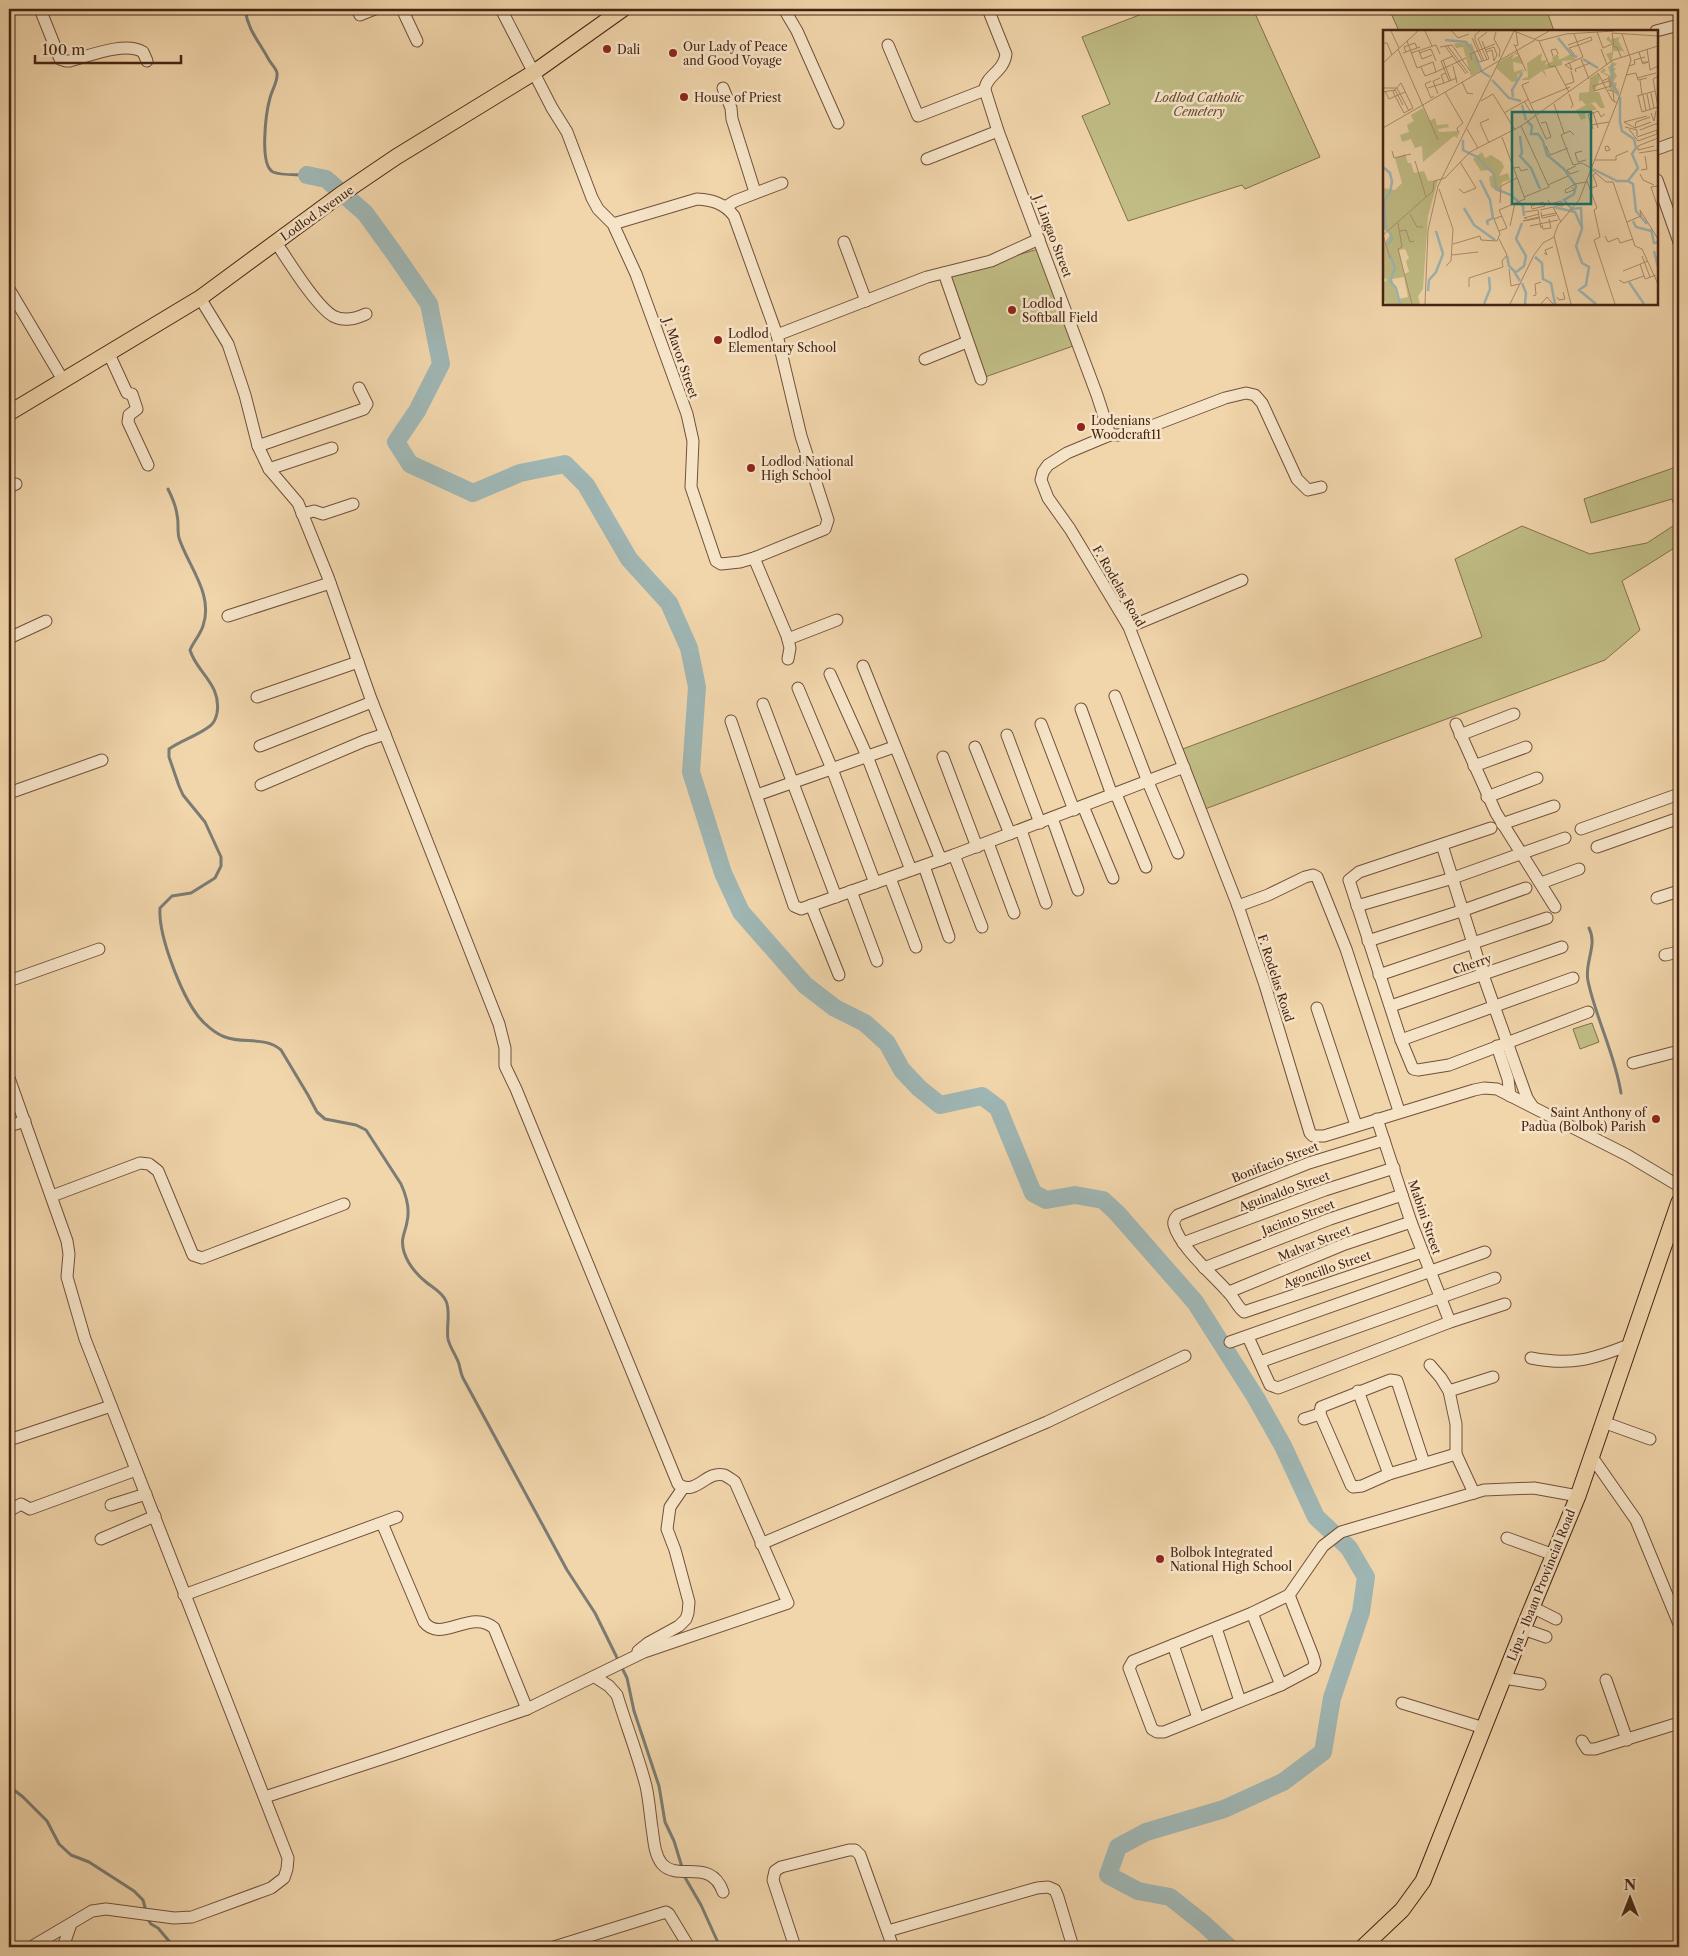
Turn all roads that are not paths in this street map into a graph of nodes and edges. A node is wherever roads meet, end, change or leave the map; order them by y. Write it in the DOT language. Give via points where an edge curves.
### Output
graph roads {
  1 [pos="40,9"];
  2 [pos="357,9"];
  3 [pos="375,9"];
  4 [pos="402,9"];
  5 [pos="502,9"];
  6 [pos="623,9"];
  7 [pos="784,9"];
  8 [pos="988,9"];
  9 [pos="1679,24"];
  10 [pos="1658,30"];
  11 [pos="417,41"];
  12 [pos="888,46"];
  13 [pos="147,62"];
  14 [pos="533,73"];
  15 [pos="723,88"];
  16 [pos="985,90"];
  17 [pos="838,123"];
  18 [pos="998,131"];
  19 [pos="1679,141"];
  20 [pos="1658,149"];
  21 [pos="927,159"];
  22 [pos="782,183"];
  23 [pos="1658,183"];
  24 [pos="755,192"];
  25 [pos="727,206"];
  26 [pos="613,224"];
  27 [pos="1039,239"];
  28 [pos="276,242"];
  29 [pos="844,242"];
  30 [pos="1679,242"];
  31 [pos="944,273"];
  32 [pos="9,289"];
  33 [pos="200,298"];
  34 [pos="866,301"];
  35 [pos="366,314"];
  36 [pos="777,335"];
  37 [pos="968,342"];
  38 [pos="109,354"];
  39 [pos="925,359"];
  40 [pos="981,379"];
  41 [pos="63,380"];
  42 [pos="359,388"];
  43 [pos="10,408"];
  44 [pos="1110,435"];
  45 [pos="258,446"];
  46 [pos="332,448"];
  47 [pos="148,465"];
  48 [pos="269,469"];
  49 [pos="1321,487"];
  50 [pos="353,504"];
  51 [pos="302,514"];
  52 [pos="754,558"];
  53 [pos="1242,580"];
  54 [pos="330,583"];
  55 [pos="228,616"];
  56 [pos="837,620"];
  57 [pos="46,621"];
  58 [pos="1129,627"];
  59 [pos="9,638"];
  60 [pos="788,639"];
  61 [pos="788,659"];
  62 [pos="358,662"];
  63 [pos="863,666"];
  64 [pos="830,674"];
  65 [pos="798,688"];
  66 [pos="1115,696"];
  67 [pos="257,697"];
  68 [pos="372,702"];
  69 [pos="763,704"];
  70 [pos="1081,709"];
  71 [pos="1514,714"];
  72 [pos="731,721"];
  73 [pos="1041,724"];
  74 [pos="385,734"];
  75 [pos="1007,735"];
  76 [pos="260,746"];
  77 [pos="894,747"];
  78 [pos="975,747"];
  79 [pos="1526,747"];
  80 [pos="867,756"];
  81 [pos="943,758"];
  82 [pos="102,760"];
  83 [pos="1474,766"];
  84 [pos="1184,767"];
  85 [pos="832,769"];
  86 [pos="1536,778"];
  87 [pos="794,782"];
  88 [pos="1148,782"];
  89 [pos="261,785"];
  90 [pos="9,793"];
  91 [pos="1114,794"];
  92 [pos="1679,794"];
  93 [pos="756,795"];
  94 [pos="1487,797"];
  95 [pos="1554,806"];
  96 [pos="1079,808"];
  97 [pos="1052,818"];
  98 [pos="1679,818"];
  99 [pos="1040,823"];
  100 [pos="1502,824"];
  101 [pos="1491,828"];
  102 [pos="1581,829"];
  103 [pos="1015,832"];
  104 [pos="1565,838"];
  105 [pos="982,845"];
  106 [pos="1442,845"];
  107 [pos="1597,847"];
  108 [pos="1521,852"];
  109 [pos="1178,853"];
  110 [pos="954,856"];
  111 [pos="941,860"];
  112 [pos="924,866"];
  113 [pos="1146,866"];
  114 [pos="1579,869"];
  115 [pos="911,870"];
  116 [pos="890,878"];
  117 [pos="1113,878"];
  118 [pos="1453,878"];
  119 [pos="875,883"];
  120 [pos="1541,883"];
  121 [pos="1526,888"];
  122 [pos="1078,890"];
  123 [pos="852,891"];
  124 [pos="1679,891"];
  125 [pos="836,897"];
  126 [pos="1657,898"];
  127 [pos="1046,903"];
  128 [pos="811,905"];
  129 [pos="1238,906"];
  130 [pos="1357,906"];
  131 [pos="1556,907"];
  132 [pos="1464,910"];
  133 [pos="1014,913"];
  134 [pos="1547,918"];
  135 [pos="982,927"];
  136 [pos="949,937"];
  137 [pos="1368,941"];
  138 [pos="1473,942"];
  139 [pos="916,947"];
  140 [pos="1562,947"];
  141 [pos="99,949"];
  142 [pos="1679,952"];
  143 [pos="1665,955"];
  144 [pos="877,961"];
  145 [pos="839,975"];
  146 [pos="1379,975"];
  147 [pos="1483,975"];
  148 [pos="1573,978"];
  149 [pos="9,981"];
  150 [pos="1391,1006"];
  151 [pos="1494,1006"];
  152 [pos="1317,1008"];
  153 [pos="1588,1012"];
  154 [pos="1401,1040"];
  155 [pos="1502,1044"];
  156 [pos="1679,1051"];
  157 [pos="1633,1063"];
  158 [pos="9,1078"];
  159 [pos="1510,1096"];
  160 [pos="1533,1107"];
  161 [pos="1399,1112"];
  162 [pos="1377,1119"];
  163 [pos="25,1121"];
  164 [pos="1356,1125"];
  165 [pos="9,1126"];
  166 [pos="1384,1140"];
  167 [pos="1394,1168"];
  168 [pos="1679,1186"];
  169 [pos="1402,1195"];
  170 [pos="52,1196"];
  171 [pos="1679,1202"];
  172 [pos="344,1204"];
  173 [pos="1411,1222"];
  174 [pos="1184,1243"];
  175 [pos="1422,1252"];
  176 [pos="1485,1252"];
  177 [pos="1204,1268"];
  178 [pos="1431,1271"];
  179 [pos="1495,1278"];
  180 [pos="1229,1292"];
  181 [pos="1441,1296"];
  182 [pos="1505,1304"];
  183 [pos="1450,1322"];
  184 [pos="1248,1337"];
  185 [pos="1230,1342"];
  186 [pos="1631,1344"];
  187 [pos="1185,1356"];
  188 [pos="1532,1358"];
  189 [pos="1260,1362"];
  190 [pos="1430,1365"];
  191 [pos="1492,1377"];
  192 [pos="1358,1391"];
  193 [pos="1449,1391"];
  194 [pos="111,1406"];
  195 [pos="1320,1414"];
  196 [pos="1304,1419"];
  197 [pos="1604,1422"];
  198 [pos="1650,1439"];
  199 [pos="9,1440"];
  200 [pos="1456,1454"];
  201 [pos="1592,1457"];
  202 [pos="1424,1463"];
  203 [pos="136,1470"];
  204 [pos="1389,1474"];
  205 [pos="683,1488"];
  206 [pos="1474,1492"];
  207 [pos="146,1494"];
  208 [pos="1578,1496"];
  209 [pos="112,1505"];
  210 [pos="9,1511"];
  211 [pos="155,1516"];
  212 [pos="397,1517"];
  213 [pos="382,1523"];
  214 [pos="1507,1538"];
  215 [pos="101,1539"];
  216 [pos="761,1544"];
  217 [pos="1554,1555"];
  218 [pos="184,1595"];
  219 [pos="1289,1595"];
  220 [pos="1532,1607"];
  221 [pos="1252,1613"];
  222 [pos="1678,1618"];
  223 [pos="1556,1619"];
  224 [pos="1216,1628"];
  225 [pos="1523,1629"];
  226 [pos="1546,1636"];
  227 [pos="1173,1645"];
  228 [pos="611,1668"];
  229 [pos="595,1676"];
  230 [pos="1504,1678"];
  231 [pos="1606,1680"];
  232 [pos="1540,1684"];
  233 [pos="1281,1686"];
  234 [pos="1240,1701"];
  235 [pos="1402,1704"];
  236 [pos="527,1709"];
  237 [pos="1198,1718"];
  238 [pos="1679,1723"];
  239 [pos="1484,1728"];
  240 [pos="1582,1740"];
  241 [pos="1627,1740"];
  242 [pos="265,1797"];
  243 [pos="723,1892"];
  244 [pos="71,1924"];
  245 [pos="888,1931"];
  246 [pos="31,1947"];
  247 [pos="63,1947"];
  248 [pos="554,1947"];
  249 [pos="689,1947"];
  250 [pos="795,1947"];
  251 [pos="893,1947"];
  252 [pos="1073,1947"];
  253 [pos="1363,1947"];
  1 -- 13 [label="street" via="60,59 66,62 132,47 143,52"];
  2 -- 3 [label="street" via="360,15"];
  4 -- 11 [label="street"];
  5 -- 14 [label="street, J. Mavor Street"];
  6 -- 14 [label="main road, Lodlod Avenue"];
  7 -- 17 [label="street" via="793,22"];
  8 -- 16 [label="street" via="1006,54 1005,62 988,81"];
  9 -- 10 [label="street"];
  12 -- 16 [label="street" via="918,116"];
  14 -- 26 [label="street, J. Mavor Street" via="570,138 592,198"];
  14 -- 28 [label="main road, Lodlod Avenue" via="419,142"];
  15 -- 24 [label="street"];
  16 -- 18 [label="street, J. Lingao Street"];
  18 -- 21 [label="street"];
  18 -- 27 [label="street, J. Lingao Street"];
  19 -- 20 [label="street"];
  22 -- 24 [label="street"];
  23 -- 30 [label="street"];
  24 -- 25 [label="street"];
  25 -- 26 [label="street" via="707,199 688,200"];
  25 -- 36 [label="street" via="734,216"];
  26 -- 52 [label="street, J. Mavor Street" via="636,274 687,414 693,441 691,487 716,561 721,564"];
  27 -- 31 [label="street" via="991,261"];
  27 -- 44 [label="street, J. Lingao Street"];
  28 -- 33 [label="main road, Lodlod Avenue"];
  28 -- 35 [label="street" via="321,305 333,316 354,320"];
  29 -- 34 [label="street"];
  31 -- 34 [label="street"];
  31 -- 37 [label="street"];
  32 -- 41 [label="street"];
  33 -- 38 [label="main road, Lodlod Avenue"];
  33 -- 45 [label="street" via="228,344"];
  34 -- 36 [label="street"];
  36 -- 52 [label="street, J. Mavor Street" via="802,436 828,520 825,529"];
  37 -- 39 [label="street"];
  37 -- 40 [label="street"];
  38 -- 41 [label="main road, Lodlod Avenue"];
  38 -- 47 [label="street" via="127,393 132,394 137,406 129,415 128,422"];
  41 -- 43 [label="main road, Lodlod Avenue"];
  42 -- 45 [label="street" via="367,404 364,409"];
  44 -- 49 [label="street" via="1136,432 1225,398 1246,393 1255,395 1262,403 1297,479 1308,490"];
  44 -- 58 [label="street, F. Rodelas Road" via="1067,453 1048,465 1041,480 1048,498"];
  45 -- 48 [label="street"];
  46 -- 48 [label="street"];
  48 -- 51 [label="street" via="298,504"];
  50 -- 51 [label="street" via="323,514 314,511"];
  51 -- 54 [label="street"];
  52 -- 60 [label="street"];
  53 -- 58 [label="street"];
  54 -- 55 [label="street"];
  54 -- 62 [label="street"];
  56 -- 60 [label="street"];
  57 -- 59 [label="street"];
  58 -- 84 [label="street, F. Rodelas Road"];
  60 -- 61 [label="street"];
  62 -- 67 [label="street"];
  62 -- 68 [label="street"];
  63 -- 77 [label="street"];
  64 -- 80 [label="street"];
  65 -- 85 [label="street"];
  66 -- 88 [label="street"];
  68 -- 74 [label="street"];
  68 -- 76 [label="street"];
  69 -- 87 [label="street"];
  70 -- 91 [label="street"];
  71 -- 83 [label="street" via="1458,730"];
  72 -- 93 [label="street"];
  73 -- 96 [label="street"];
  74 -- 89 [label="street"];
  74 -- 205 [label="street" via="499,1024 505,1048 505,1066 678,1484"];
  75 -- 99 [label="street"];
  77 -- 80 [label="street"];
  77 -- 111 [label="street"];
  78 -- 103 [label="street"];
  79 -- 83 [label="street"];
  80 -- 85 [label="street"];
  80 -- 115 [label="street"];
  81 -- 105 [label="street"];
  82 -- 90 [label="street"];
  83 -- 94 [label="street"];
  84 -- 88 [label="street"];
  84 -- 129 [label="street, F. Rodelas Road"];
  85 -- 87 [label="street"];
  85 -- 119 [label="street"];
  86 -- 94 [label="street"];
  87 -- 93 [label="street"];
  87 -- 125 [label="street"];
  88 -- 91 [label="street"];
  88 -- 109 [label="street"];
  91 -- 96 [label="street"];
  91 -- 113 [label="street"];
  92 -- 102 [label="street"];
  93 -- 128 [label="street" via="794,906 801,909"];
  94 -- 100 [label="street"];
  95 -- 100 [label="street"];
  96 -- 97 [label="street"];
  96 -- 117 [label="street"];
  97 -- 99 [label="street"];
  97 -- 122 [label="street"];
  98 -- 107 [label="street"];
  99 -- 103 [label="street"];
  100 -- 108 [label="street"];
  101 -- 106 [label="street"];
  103 -- 105 [label="street"];
  103 -- 127 [label="street"];
  104 -- 108 [label="street"];
  105 -- 110 [label="street"];
  105 -- 133 [label="street"];
  106 -- 118 [label="street"];
  106 -- 130 [label="street" via="1351,877 1349,880"];
  108 -- 118 [label="street"];
  108 -- 120 [label="street"];
  110 -- 111 [label="street"];
  110 -- 135 [label="street"];
  111 -- 112 [label="street"];
  112 -- 115 [label="street"];
  112 -- 136 [label="street"];
  114 -- 120 [label="street"];
  115 -- 116 [label="street"];
  116 -- 119 [label="street"];
  116 -- 139 [label="street"];
  118 -- 130 [label="street"];
  118 -- 132 [label="street"];
  119 -- 123 [label="street"];
  120 -- 131 [label="street"];
  121 -- 132 [label="street"];
  123 -- 125 [label="street"];
  123 -- 144 [label="street"];
  124 -- 126 [label="street"];
  125 -- 128 [label="street"];
  128 -- 145 [label="street"];
  129 -- 161 [label="street" via="1304,877 1318,877 1346,949"];
  129 -- 164 [label="street, F. Rodelas Road" via="1310,1133 1324,1136"];
  130 -- 137 [label="street"];
  132 -- 137 [label="street"];
  132 -- 138 [label="street"];
  134 -- 138 [label="street"];
  137 -- 146 [label="street"];
  138 -- 146 [label="street"];
  138 -- 147 [label="street"];
  140 -- 147 [label="street, Cherry"];
  141 -- 149 [label="street"];
  142 -- 143 [label="street"];
  146 -- 150 [label="street"];
  147 -- 150 [label="street, Cherry"];
  147 -- 151 [label="street"];
  148 -- 151 [label="street"];
  150 -- 154 [label="street"];
  151 -- 154 [label="street"];
  151 -- 155 [label="street"];
  152 -- 164 [label="street"];
  153 -- 155 [label="street"];
  154 -- 155 [label="street" via="1413,1068 1418,1070 1449,1065"];
  155 -- 159 [label="street"];
  155 -- 160 [label="street"];
  156 -- 157 [label="street"];
  158 -- 163 [label="street"];
  159 -- 160 [label="street, F. Rodelas Road"];
  159 -- 161 [label="street, F. Rodelas Road" via="1497,1089 1484,1088"];
  160 -- 168 [label="street, F. Rodelas Road" via="1627,1155"];
  161 -- 162 [label="street, F. Rodelas Road"];
  162 -- 164 [label="street, F. Rodelas Road"];
  162 -- 166 [label="street, Mabini Street"];
  163 -- 165 [label="street"];
  163 -- 170 [label="street"];
  166 -- 167 [label="street, Mabini Street"];
  166 -- 174 [label="street, Bonifacio Street" via="1309,1163 1178,1215 1173,1224"];
  167 -- 169 [label="street, Mabini Street"];
  167 -- 174 [label="street, Aguinaldo Street"];
  169 -- 173 [label="street, Mabini Street"];
  169 -- 177 [label="street, Jacinto Street"];
  170 -- 172 [label="street" via="140,1163 149,1164 158,1171 193,1255 202,1258"];
  170 -- 194 [label="street" via="67,1241 67,1276 85,1339"];
  171 -- 186 [label="main road, Lipa - Ibaan Provincial Road"];
  173 -- 175 [label="street, Mabini Street"];
  173 -- 180 [label="street, Malvar Street" via="1345,1244"];
  174 -- 177 [label="street"];
  175 -- 178 [label="street, Mabini Street"];
  175 -- 180 [label="street, Agoncillo Street" via="1244,1312"];
  176 -- 178 [label="street"];
  177 -- 180 [label="street"];
  178 -- 181 [label="street, Mabini Street"];
  178 -- 184 [label="street"];
  179 -- 181 [label="street"];
  181 -- 183 [label="street, Mabini Street"];
  181 -- 189 [label="street"];
  182 -- 183 [label="street"];
  183 -- 189 [label="street" via="1278,1388 1270,1385"];
  184 -- 185 [label="street"];
  184 -- 189 [label="street"];
  186 -- 188 [label="street" via="1575,1362"];
  186 -- 197 [label="main road, Lipa - Ibaan Provincial Road"];
  187 -- 216 [label="street" via="1047,1422"];
  190 -- 193 [label="street"];
  191 -- 193 [label="street"];
  192 -- 195 [label="street" via="1323,1406"];
  192 -- 202 [label="street" via="1390,1380 1397,1381"];
  192 -- 204 [label="street"];
  193 -- 200 [label="street" via="1456,1424"];
  194 -- 199 [label="street"];
  194 -- 203 [label="street"];
  195 -- 196 [label="street"];
  195 -- 204 [label="street" via="1351,1485 1362,1486"];
  197 -- 198 [label="street"];
  197 -- 201 [label="main road, Lipa - Ibaan Provincial Road"];
  200 -- 202 [label="street"];
  200 -- 206 [label="street"];
  201 -- 208 [label="main road, Lipa - Ibaan Provincial Road"];
  201 -- 222 [label="street" via="1636,1520"];
  202 -- 204 [label="street"];
  203 -- 207 [label="street"];
  203 -- 210 [label="street" via="30,1508 20,1504"];
  205 -- 216 [label="street" via="691,1489 715,1475 724,1475 735,1482"];
  205 -- 228 [label="street" via="670,1507 667,1529 689,1602 686,1618 679,1626"];
  206 -- 208 [label="street" via="1534,1488"];
  206 -- 219 [label="street" via="1341,1532 1323,1546"];
  207 -- 209 [label="street"];
  207 -- 211 [label="street"];
  208 -- 217 [label="main road, Lipa - Ibaan Provincial Road"];
  211 -- 215 [label="street"];
  211 -- 218 [label="street"];
  212 -- 213 [label="street"];
  213 -- 218 [label="street"];
  213 -- 236 [label="street" via="428,1628 438,1630 478,1620 488,1622 494,1628"];
  214 -- 217 [label="street"];
  216 -- 228 [label="street" via="788,1603 644,1652"];
  217 -- 220 [label="main road, Lipa - Ibaan Provincial Road"];
  218 -- 242 [label="street"];
  219 -- 221 [label="street"];
  219 -- 233 [label="street" via="1315,1663 1313,1668"];
  220 -- 223 [label="street"];
  220 -- 225 [label="main road, Lipa - Ibaan Provincial Road"];
  221 -- 224 [label="street"];
  221 -- 233 [label="street"];
  224 -- 227 [label="street"];
  224 -- 234 [label="street"];
  225 -- 226 [label="street"];
  225 -- 230 [label="main road, Lipa - Ibaan Provincial Road"];
  227 -- 237 [label="street"];
  227 -- 237 [label="street" via="1134,1662 1130,1668 1131,1675 1152,1729 1164,1732"];
  228 -- 229 [label="street"];
  229 -- 236 [label="street"];
  229 -- 243 [label="street" via="617,1695 646,1788 656,1853 662,1864 676,1871 703,1872 720,1882"];
  230 -- 232 [label="street"];
  230 -- 239 [label="main road, Lipa - Ibaan Provincial Road"];
  231 -- 241 [label="street"];
  233 -- 234 [label="street"];
  234 -- 237 [label="street"];
  235 -- 239 [label="street"];
  236 -- 242 [label="street"];
  238 -- 241 [label="street"];
  239 -- 253 [label="main road, Lipa - Ibaan Provincial Road" via="1423,1880 1402,1910"];
  240 -- 241 [label="street" via="1591,1750"];
  242 -- 244 [label="street" via="288,1858 284,1878 271,1888 192,1917 164,1917 106,1909 92,1911"];
  244 -- 246 [label="street"];
  244 -- 247 [label="street"];
  245 -- 250 [label="street" via="860,1855 849,1850 775,1871 773,1880"];
  245 -- 251 [label="street"];
  245 -- 252 [label="street" via="1037,1888 1048,1888 1055,1890 1058,1897"];
  248 -- 249 [label="street" via="666,1912"];
}
